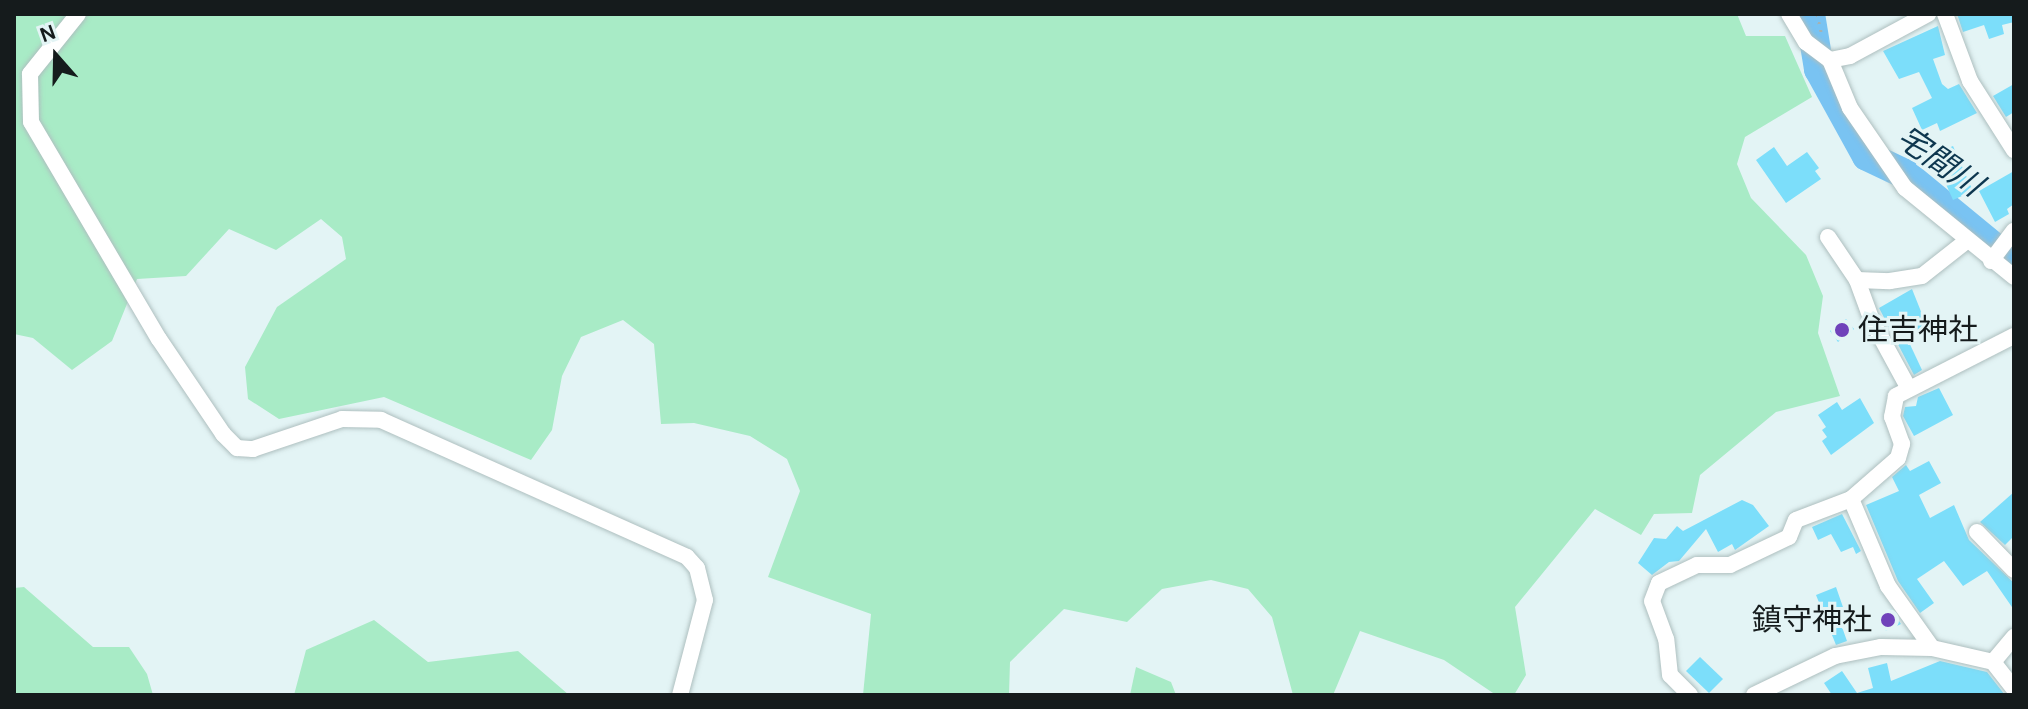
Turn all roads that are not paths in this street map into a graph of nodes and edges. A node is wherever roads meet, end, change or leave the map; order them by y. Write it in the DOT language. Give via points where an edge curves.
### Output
graph roads {
  1 [pos="78,14"];
  2 [pos="1789,14"];
  3 [pos="1928,14"];
  4 [pos="1945,14"];
  5 [pos="1830,60"];
  6 [pos="2014,150"];
  7 [pos="2010,236"];
  8 [pos="1828,237"];
  9 [pos="1965,242"];
  10 [pos="1991,260"];
  11 [pos="2014,277"];
  12 [pos="1857,280"];
  13 [pos="2014,336"];
  14 [pos="1909,389"];
  15 [pos="1851,499"];
  16 [pos="1977,532"];
  17 [pos="2014,570"];
  18 [pos="2014,637"];
  19 [pos="1932,648"];
  20 [pos="1993,662"];
  21 [pos="2014,689"];
  22 [pos="680,695"];
  23 [pos="1690,695"];
  24 [pos="1754,695"];
  1 -- 22 [label="street" via="30,74 31,122 150,326 223,434 237,448 253,449 342,419 381,420 687,557 697,568 705,600"];
  2 -- 5 [label="street" via="1806,42"];
  3 -- 5 [label="street" via="1850,56"];
  4 -- 6 [label="street" via="1970,81"];
  5 -- 9 [label="street" via="1850,108 1905,188"];
  7 -- 10 [label="street"];
  8 -- 12 [label="street"];
  9 -- 10 [label="street"];
  9 -- 12 [label="street" via="1922,276"];
  10 -- 11 [label="street"];
  12 -- 14 [label="street"];
  13 -- 14 [label="street"];
  14 -- 15 [label="street" via="1896,396 1894,406 1902,444 1898,458"];
  15 -- 19 [label="street" via="1888,586"];
  15 -- 23 [label="street" via="1796,520 1789,537 1730,565 1697,565 1659,583 1652,601 1666,639 1670,675"];
  16 -- 17 [label="street"];
  18 -- 20 [label="street"];
  19 -- 20 [label="street"];
  19 -- 24 [label="street" via="1881,647 1835,656"];
  20 -- 21 [label="street"];
}
